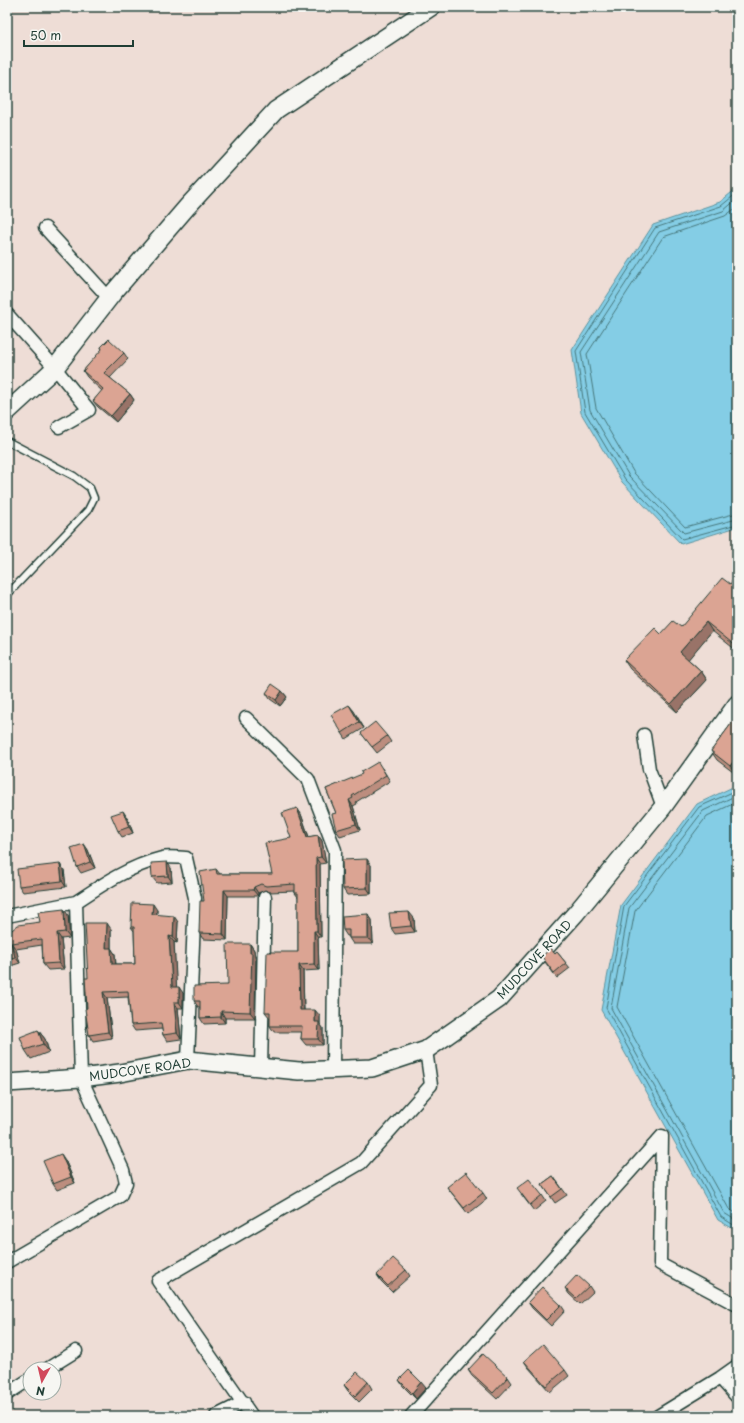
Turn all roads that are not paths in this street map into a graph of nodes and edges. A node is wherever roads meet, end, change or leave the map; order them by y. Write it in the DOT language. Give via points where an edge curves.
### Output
graph roads {
  1 [pos="431,7"];
  2 [pos="45,228"];
  3 [pos="109,298"];
  4 [pos="7,314"];
  5 [pos="55,368"];
  6 [pos="7,412"];
  7 [pos="59,427"];
  8 [pos="7,441"];
  9 [pos="7,595"];
  10 [pos="737,704"];
  11 [pos="246,718"];
  12 [pos="644,735"];
  13 [pos="663,807"];
  14 [pos="265,897"];
  15 [pos="76,902"];
  16 [pos="7,916"];
  17 [pos="426,1050"];
  18 [pos="188,1060"];
  19 [pos="261,1067"];
  20 [pos="333,1070"];
  21 [pos="81,1078"];
  22 [pos="7,1083"];
  23 [pos="7,1262"];
  24 [pos="737,1305"];
  25 [pos="76,1351"];
  26 [pos="60,1361"];
  27 [pos="737,1366"];
  28 [pos="720,1378"];
  29 [pos="22,1385"];
  30 [pos="7,1394"];
  31 [pos="737,1397"];
  32 [pos="244,1402"];
  33 [pos="216,1416"];
  34 [pos="252,1416"];
  35 [pos="411,1416"];
  36 [pos="658,1416"];
  1 -- 3 [label="street" via="276,110 187,207"];
  2 -- 3 [label="street"];
  3 -- 5 [label="street"];
  4 -- 5 [label="street"];
  5 -- 6 [label="street"];
  5 -- 7 [label="street" via="89,410"];
  8 -- 9 [label="lane" via="74,476 90,488 94,498 88,510"];
  10 -- 13 [label="street, MUDCOVE ROAD"];
  11 -- 20 [label="street" via="308,779 335,850"];
  12 -- 13 [label="street" via="649,769"];
  13 -- 17 [label="street, MUDCOVE ROAD" via="576,913 499,998"];
  14 -- 19 [label="street"];
  15 -- 16 [label="street"];
  15 -- 18 [label="street" via="133,867 163,858 186,858 195,898"];
  15 -- 21 [label="street"];
  17 -- 20 [label="street, MUDCOVE ROAD" via="372,1068"];
  17 -- 32 [label="street" via="431,1085 361,1163 158,1282"];
  18 -- 19 [label="street, MUDCOVE ROAD"];
  18 -- 21 [label="street, MUDCOVE ROAD"];
  19 -- 20 [label="street, MUDCOVE ROAD" via="299,1071"];
  21 -- 22 [label="street, MUDCOVE ROAD"];
  21 -- 23 [label="street" via="123,1170 126,1183 120,1196"];
  24 -- 35 [label="street" via="660,1264 662,1136"];
  25 -- 26 [label="street"];
  27 -- 28 [label="street"];
  28 -- 31 [label="street"];
  28 -- 36 [label="street"];
  29 -- 30 [label="street"];
  32 -- 33 [label="street"];
  32 -- 34 [label="street"];
}
